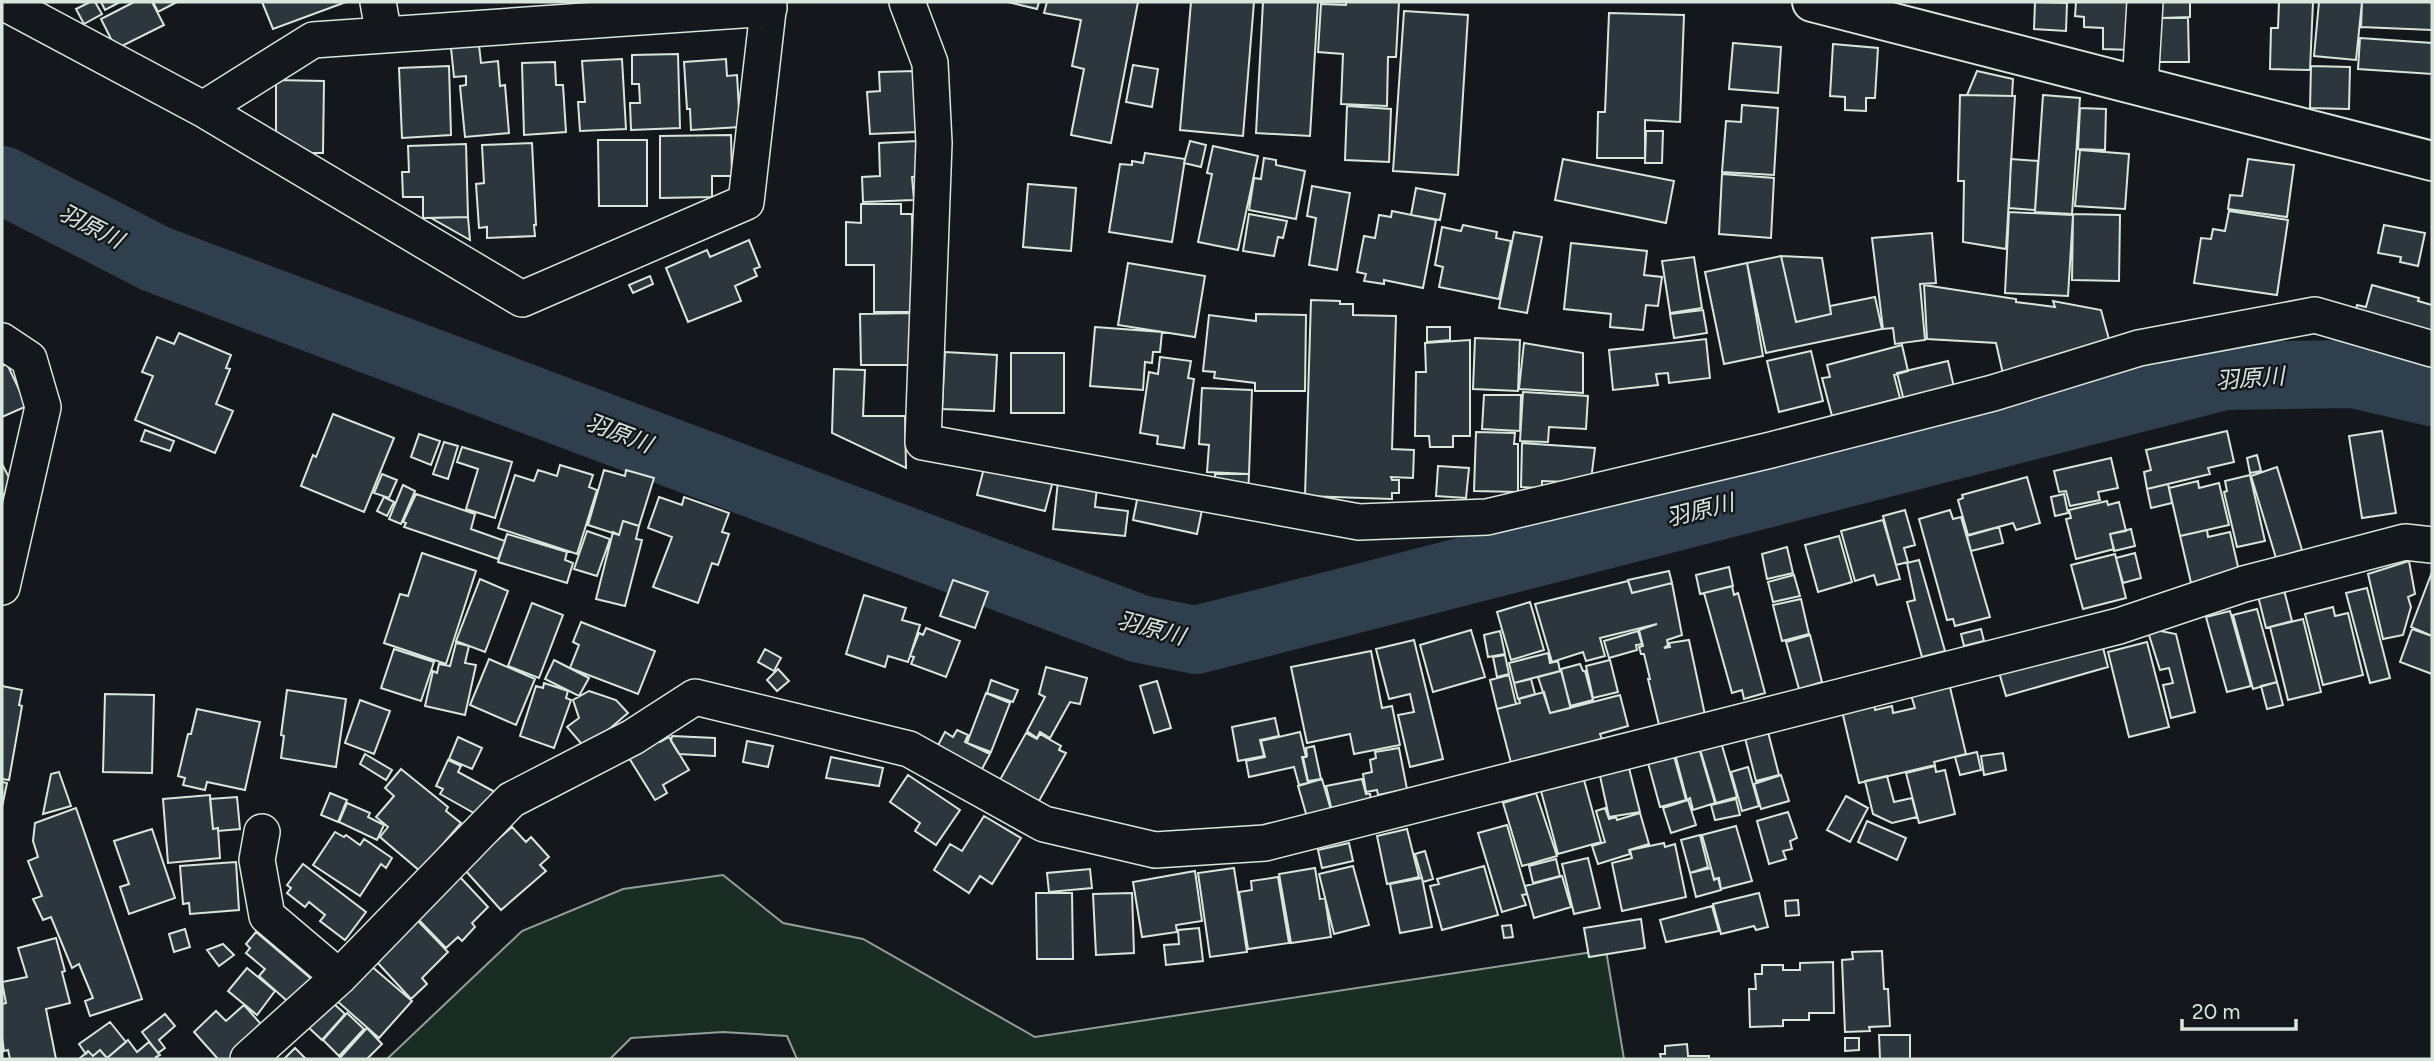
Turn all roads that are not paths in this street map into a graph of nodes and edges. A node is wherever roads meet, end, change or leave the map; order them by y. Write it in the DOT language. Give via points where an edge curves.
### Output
graph roads {
  1 [pos="3,2"];
  2 [pos="906,2"];
  3 [pos="1812,2"];
  4 [pos="2145,2"];
  5 [pos="769,5"];
  6 [pos="381,18"];
  7 [pos="2140,86"];
  8 [pos="203,109"];
  9 [pos="2432,161"];
  10 [pos="2,341"];
  11 [pos="2432,349"];
  12 [pos="2432,545"];
  13 [pos="4,569"];
  14 [pos="262,832"];
  15 [pos="339,977"];
  16 [pos="248,1059"];
  1 -- 8 [label="street"];
  2 -- 11 [label="street" via="930,63 934,143 923,442 1359,522 1487,517 1993,393 2138,348 2315,315"];
  3 -- 7 [label="street"];
  4 -- 7 [label="street"];
  5 -- 6 [label="street"];
  5 -- 8 [label="street" via="746,202 522,299"];
  6 -- 8 [label="street" via="313,40"];
  7 -- 9 [label="street"];
  10 -- 13 [label="street" via="29,359 43,407"];
  12 -- 15 [label="street" via="2405,542 2244,584 2119,626 1265,843 1155,850 1044,824 908,749 695,697 633,737 510,800"];
  14 -- 15 [label="street" via="257,860 267,916"];
  15 -- 16 [label="street"];
}
